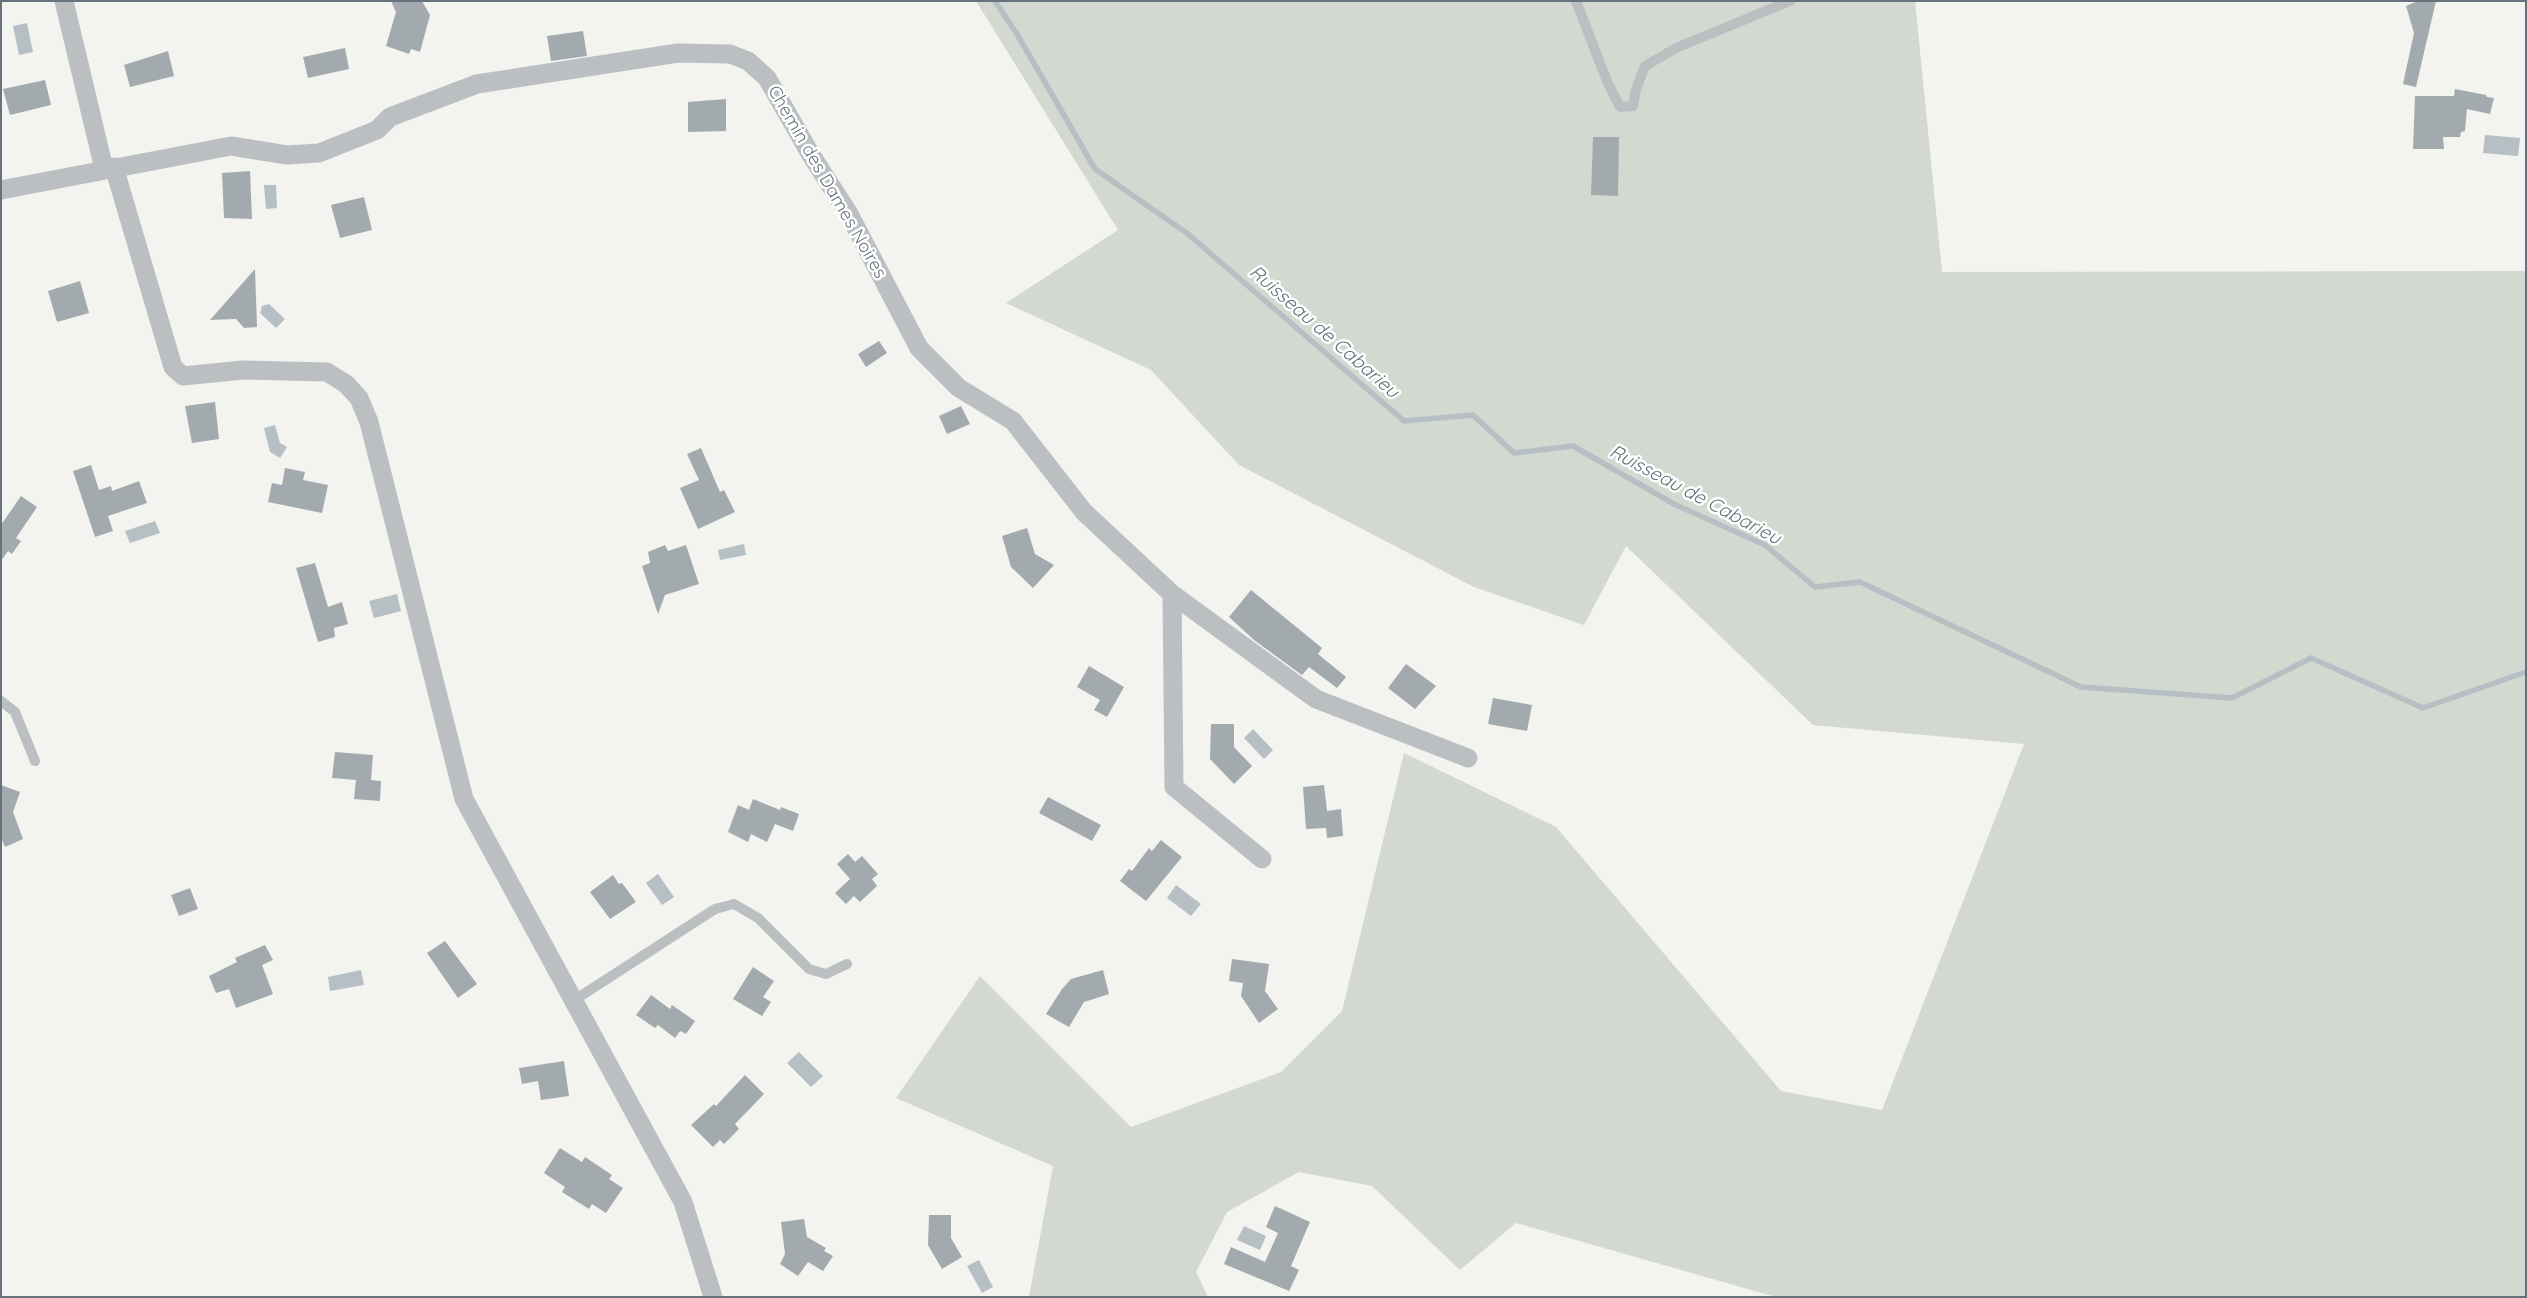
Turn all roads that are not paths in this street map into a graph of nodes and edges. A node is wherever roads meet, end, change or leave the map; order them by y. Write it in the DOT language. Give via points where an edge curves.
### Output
graph roads {
  1 [pos="64,1"];
  2 [pos="1576,1"];
  3 [pos="1790,1"];
  4 [pos="109,168"];
  5 [pos="1,190"];
  6 [pos="1172,594"];
  7 [pos="1,701"];
  8 [pos="1468,758"];
  9 [pos="34,761"];
  10 [pos="1262,859"];
  11 [pos="847,964"];
  12 [pos="573,1001"];
  13 [pos="713,1297"];
  1 -- 4 [label="street"];
  2 -- 3 [label="lane" via="1620,107 1633,106 1645,66 1676,48"];
  4 -- 5 [label="street, Chemin des Dames Noires"];
  4 -- 6 [label="street, Chemin des Dames Noires" via="231,146 287,155 319,153 377,130 390,117 477,84 678,53 730,54 748,61 767,78 811,156 849,214 919,348 959,388 1013,421 1084,512"];
  4 -- 12 [label="street" via="173,367 183,376 243,370 327,372 346,384 359,398 369,422 464,799"];
  6 -- 8 [label="street, Chemin des Dames Noires" via="1316,699"];
  6 -- 10 [label="street" via="1174,787"];
  7 -- 9 [label="lane" via="15,712"];
  11 -- 12 [label="lane" via="826,974 809,970 758,918 734,904 715,909"];
  12 -- 13 [label="street" via="683,1202"];
}
